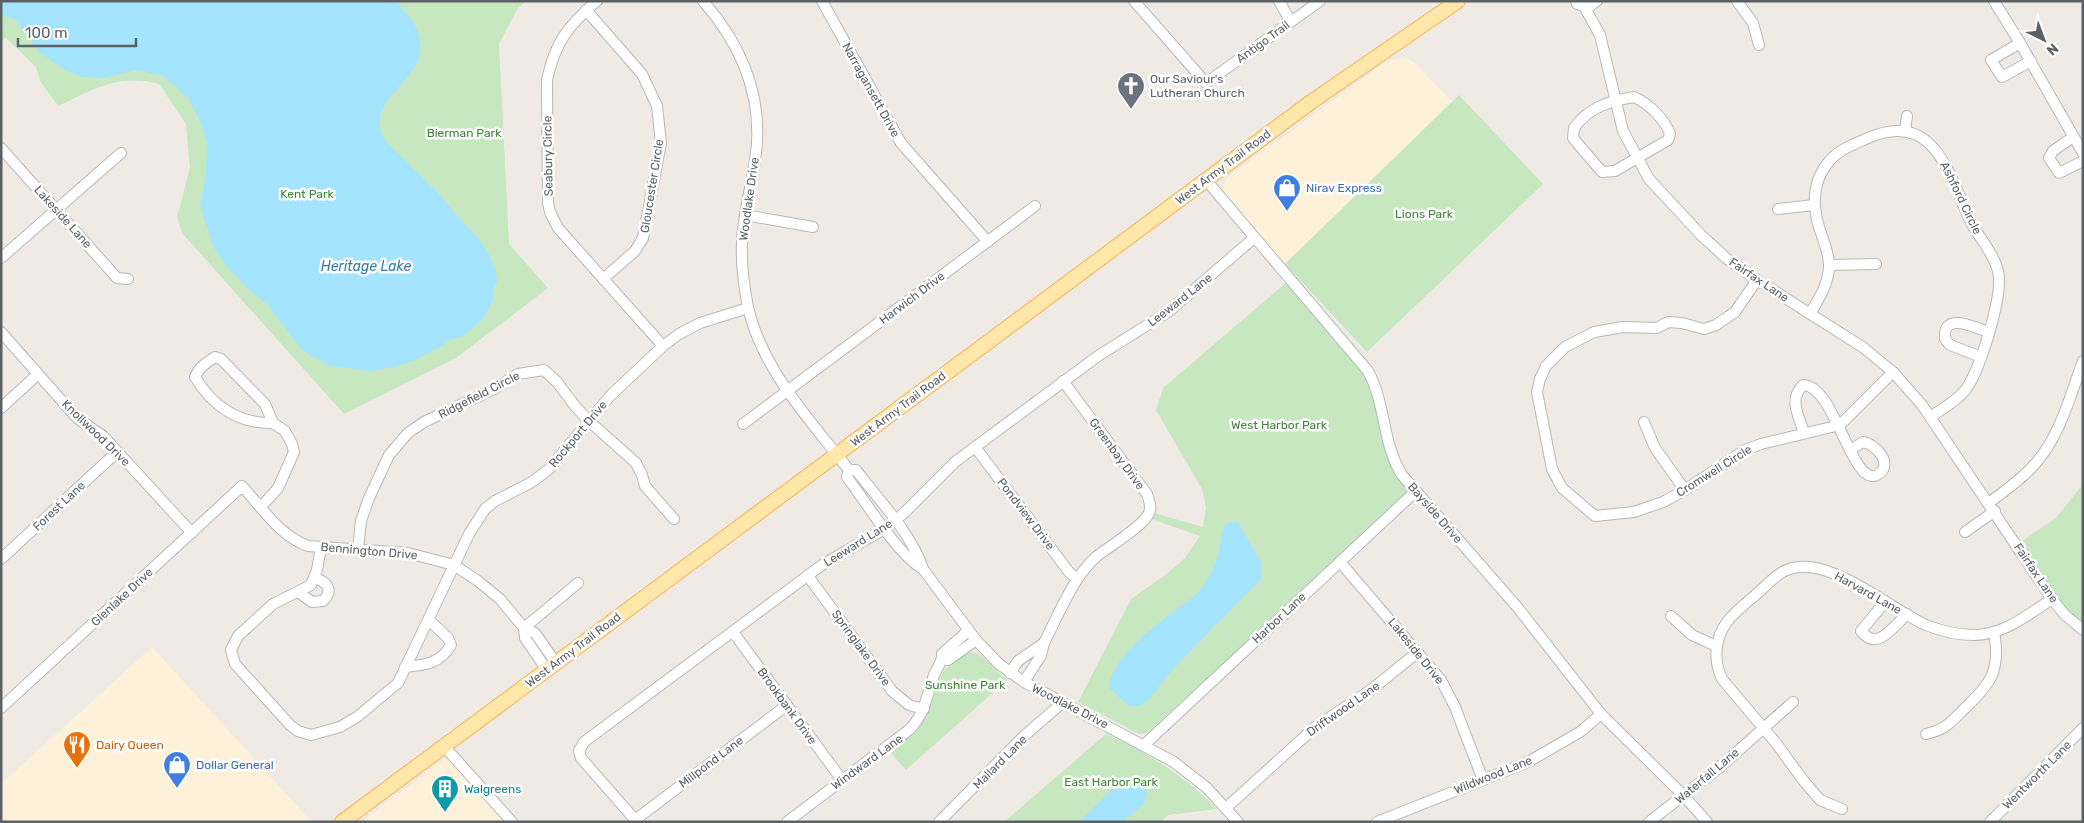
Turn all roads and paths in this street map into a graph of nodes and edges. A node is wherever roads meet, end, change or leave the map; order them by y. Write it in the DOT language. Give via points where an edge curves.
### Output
graph roads {
  1 [pos="597,1"];
  2 [pos="703,1"];
  3 [pos="822,1"];
  4 [pos="1134,1"];
  5 [pos="1279,1"];
  6 [pos="1320,1"];
  7 [pos="1458,1"];
  8 [pos="1598,1"];
  9 [pos="1737,1"];
  10 [pos="1994,1"];
  11 [pos="1583,4"];
  12 [pos="586,10"];
  13 [pos="1291,22"];
  14 [pos="2020,43"];
  15 [pos="1759,45"];
  16 [pos="2031,61"];
  17 [pos="1616,100"];
  18 [pos="1906,116"];
  19 [pos="1905,131"];
  20 [pos="2074,137"];
  21 [pos="1,148"];
  22 [pos="121,153"];
  23 [pos="2083,153"];
  24 [pos="1636,158"];
  25 [pos="2083,161"];
  26 [pos="1206,180"];
  27 [pos="1814,205"];
  28 [pos="1035,206"];
  29 [pos="1778,209"];
  30 [pos="56,210"];
  31 [pos="745,215"];
  32 [pos="813,227"];
  33 [pos="1254,238"];
  34 [pos="988,242"];
  35 [pos="1,258"];
  36 [pos="1876,264"];
  37 [pos="1829,265"];
  38 [pos="128,279"];
  39 [pos="604,279"];
  40 [pos="1758,280"];
  41 [pos="748,308"];
  42 [pos="1810,314"];
  43 [pos="1,332"];
  44 [pos="1988,332"];
  45 [pos="663,346"];
  46 [pos="1981,357"];
  47 [pos="2083,361"];
  48 [pos="1894,372"];
  49 [pos="38,374"];
  50 [pos="1063,381"];
  51 [pos="788,391"];
  52 [pos="1,408"];
  53 [pos="1930,417"];
  54 [pos="590,421"];
  55 [pos="1644,422"];
  56 [pos="273,423"];
  57 [pos="743,424"];
  58 [pos="1840,425"];
  59 [pos="1804,434"];
  60 [pos="976,447"];
  61 [pos="1850,450"];
  62 [pos="117,452"];
  63 [pos="837,454"];
  64 [pos="849,470"];
  65 [pos="242,486"];
  66 [pos="1685,490"];
  67 [pos="1416,491"];
  68 [pos="261,507"];
  69 [pos="1992,507"];
  70 [pos="674,519"];
  71 [pos="894,520"];
  72 [pos="884,528"];
  73 [pos="1965,532"];
  74 [pos="192,533"];
  75 [pos="321,547"];
  76 [pos="358,549"];
  77 [pos="1,560"];
  78 [pos="1340,562"];
  79 [pos="454,565"];
  80 [pos="923,569"];
  81 [pos="808,576"];
  82 [pos="315,578"];
  83 [pos="1077,580"];
  84 [pos="578,583"];
  85 [pos="298,592"];
  86 [pos="2052,599"];
  87 [pos="1885,602"];
  88 [pos="1907,614"];
  89 [pos="1671,616"];
  90 [pos="429,620"];
  91 [pos="524,628"];
  92 [pos="969,630"];
  93 [pos="2083,630"];
  94 [pos="733,632"];
  95 [pos="1994,632"];
  96 [pos="976,640"];
  97 [pos="1044,643"];
  98 [pos="1716,646"];
  99 [pos="1418,652"];
  100 [pos="942,660"];
  101 [pos="552,666"];
  102 [pos="405,667"];
  103 [pos="1010,673"];
  104 [pos="1024,682"];
  105 [pos="1793,702"];
  106 [pos="1062,703"];
  107 [pos="787,705"];
  108 [pos="1,708"];
  109 [pos="924,709"];
  110 [pos="1602,714"];
  111 [pos="1764,728"];
  112 [pos="2083,728"];
  113 [pos="1926,734"];
  114 [pos="1144,745"];
  115 [pos="444,746"];
  116 [pos="842,780"];
  117 [pos="1483,780"];
  118 [pos="1684,796"];
  119 [pos="1226,808"];
  120 [pos="1842,809"];
  121 [pos="636,821"];
  122 [pos="342,822"];
  123 [pos="512,822"];
  124 [pos="787,822"];
  125 [pos="939,822"];
  126 [pos="1238,822"];
  127 [pos="1377,822"];
  128 [pos="1650,822"];
  129 [pos="1706,822"];
  130 [pos="1990,822"];
  1 -- 12 [label="street, Seabury Circle"];
  2 -- 31 [label="street, Woodlake Drive" via="734,42 752,92 757,143"];
  3 -- 34 [label="street, Narragansett Drive" via="898,138"];
  4 -- 13 [label="street, Antigo Trail" via="1206,83"];
  5 -- 13 [label="street"];
  6 -- 13 [label="street, Antigo Trail"];
  7 -- 26 [label="main road, West Army Trail Road" via="1331,88"];
  8 -- 11 [label="street"];
  9 -- 15 [label="street" via="1752,23"];
  10 -- 14 [label="street"];
  11 -- 17 [label="street, Fairfax Lane" via="1600,35"];
  12 -- 39 [label="street, Seabury Circle" via="562,36 550,63 547,80 548,192 553,221"];
  12 -- 39 [label="street, Gloucester Circle" via="646,81 657,106 660,128 661,143 644,238 635,251"];
  14 -- 16 [label="street"];
  14 -- 16 [label="street" via="1991,60 2002,77"];
  16 -- 20 [label="street"];
  17 -- 24 [label="street, Fairfax Lane" via="1623,131"];
  17 -- 24 [label="street" via="1634,97 1644,102 1668,127 1670,134 1665,144"];
  17 -- 24 [label="street" via="1594,108 1574,128 1574,138 1602,172 1616,171"];
  18 -- 19 [label="street"];
  19 -- 27 [label="street" via="1874,135 1836,154 1826,165 1817,184"];
  19 -- 44 [label="street, Ashford Circle" via="1926,140 1942,157 1971,223 1994,260 2000,291"];
  20 -- 23 [label="street"];
  20 -- 25 [label="street" via="2053,151 2051,161 2059,173"];
  21 -- 30 [label="street, Lakeside Lane"];
  22 -- 30 [label="street"];
  24 -- 40 [label="street, Fairfax Lane" via="1658,190 1701,235 1726,258"];
  26 -- 33 [label="street, Bayside Drive"];
  26 -- 63 [label="main road, West Army Trail Road"];
  27 -- 29 [label="street"];
  27 -- 37 [label="street"];
  28 -- 34 [label="street, Harwich Drive"];
  30 -- 35 [label="street"];
  30 -- 38 [label="street, Lakeside Lane" via="117,278"];
  31 -- 32 [label="street"];
  31 -- 41 [label="street, Woodlake Drive" via="742,267"];
  33 -- 50 [label="street, Leeward Lane" via="1168,312"];
  33 -- 67 [label="street, Bayside Drive" via="1368,371 1379,396 1391,454 1402,475"];
  34 -- 51 [label="street, Harwich Drive"];
  36 -- 37 [label="street"];
  37 -- 42 [label="street" via="1824,289"];
  39 -- 45 [label="street, Seabury Circle"];
  40 -- 42 [label="street, Fairfax Lane"];
  40 -- 66 [label="street, Cromwell Circle" via="1735,312 1716,325 1704,329 1668,322 1657,328 1622,327 1594,332 1556,354 1540,379 1537,392 1539,408 1554,476 1565,492 1594,516 1634,512"];
  41 -- 45 [label="street, Rockport Drive" via="700,323"];
  41 -- 51 [label="street, Woodlake Drive" via="763,350"];
  42 -- 48 [label="street, Fairfax Lane" via="1864,348"];
  43 -- 49 [label="street, Knollwood Drive"];
  44 -- 46 [label="street, Ashford Circle"];
  44 -- 46 [label="street" via="1957,322 1946,330 1945,339 1950,345"];
  45 -- 54 [label="street, Rockport Drive" via="610,396"];
  46 -- 53 [label="street, Ashford Circle" via="1965,390"];
  47 -- 69 [label="street" via="2045,451"];
  48 -- 53 [label="street, Fairfax Lane"];
  48 -- 58 [label="street"];
  49 -- 52 [label="street"];
  49 -- 62 [label="street, Knollwood Drive" via="77,418 103,436"];
  50 -- 60 [label="street, Leeward Lane"];
  50 -- 83 [label="street, Greenbay Drive" via="1146,494 1150,506 1141,523 1095,558"];
  51 -- 57 [label="street, Harwich Drive"];
  51 -- 63 [label="street, Woodlake Drive"];
  53 -- 69 [label="street, Fairfax Lane"];
  54 -- 70 [label="street, Ridgefield Circle" via="636,463 645,486"];
  54 -- 76 [label="street, Ridgefield Circle" via="544,370 522,372 421,424 398,442 386,459 361,521"];
  54 -- 79 [label="street, Rockport Drive" via="544,474 495,500 485,509"];
  55 -- 66 [label="street" via="1655,448"];
  56 -- 56 [label="street" via="255,423 224,409 195,377 204,364 215,357 221,359 265,404"];
  56 -- 68 [label="street" via="288,435 294,452 278,488"];
  58 -- 59 [label="street, Cromwell Circle"];
  58 -- 59 [label="street" via="1815,390 1809,385 1802,385 1794,399"];
  58 -- 61 [label="street"];
  59 -- 66 [label="street, Cromwell Circle" via="1745,450"];
  60 -- 71 [label="street, Leeward Lane" via="955,462"];
  60 -- 83 [label="street, Pondview Drive"];
  62 -- 74 [label="street, Knollwood Drive"];
  62 -- 77 [label="street, Forest Lane"];
  63 -- 64 [label="street, Woodlake Drive"];
  63 -- 101 [label="main road, West Army Trail Road"];
  64 -- 71 [label="street, Woodlake Drive" via="856,470"];
  64 -- 72 [label="street, Woodlake Drive" via="847,477"];
  65 -- 68 [label="street, Bennington Drive"];
  65 -- 74 [label="street, Glenlake Drive"];
  67 -- 78 [label="street, Harbor Lane"];
  67 -- 110 [label="street, Bayside Drive" via="1518,608"];
  68 -- 75 [label="street, Bennington Drive" via="289,536 308,546"];
  69 -- 73 [label="street"];
  69 -- 86 [label="street, Fairfax Lane"];
  71 -- 72 [label="street, Leeward Lane"];
  71 -- 80 [label="street, Woodlake Drive"];
  72 -- 80 [label="street, Woodlake Drive" via="913,563"];
  72 -- 81 [label="street, Leeward Lane"];
  74 -- 108 [label="street, Glenlake Drive"];
  75 -- 76 [label="street, Bennington Drive"];
  75 -- 82 [label="street"];
  76 -- 79 [label="street, Bennington Drive" via="408,552"];
  78 -- 99 [label="street, Lakeside Drive"];
  78 -- 114 [label="street, Harbor Lane"];
  79 -- 90 [label="street, Rockport Drive"];
  79 -- 91 [label="street, Bennington Drive" via="493,593"];
  80 -- 92 [label="street, Woodlake Drive"];
  81 -- 94 [label="street, Leeward Lane"];
  81 -- 109 [label="street, Springlake Drive" via="892,691 909,705"];
  82 -- 85 [label="street, Rockport Drive" via="311,585"];
  82 -- 85 [label="street" via="329,587 323,601 312,602"];
  83 -- 97 [label="street, Greenbay Drive"];
  84 -- 91 [label="street"];
  85 -- 102 [label="street, Rockport Drive" via="273,604 238,636 231,650 235,664 298,731 311,735 324,732 357,717 398,683"];
  86 -- 93 [label="street, Fairfax Lane"];
  86 -- 95 [label="street, Harvard Lane" via="2015,623"];
  87 -- 88 [label="street, Harvard Lane"];
  87 -- 88 [label="street" via="1861,631 1867,638 1881,638"];
  87 -- 98 [label="street, Harvard Lane" via="1826,569 1806,566 1786,570 1729,619"];
  88 -- 95 [label="street, Harvard Lane" via="1942,631 1975,635"];
  89 -- 98 [label="street" via="1692,634"];
  90 -- 102 [label="street, Rockport Drive"];
  90 -- 102 [label="street" via="451,644 430,664"];
  91 -- 101 [label="street, Bennington Drive" via="535,634"];
  92 -- 96 [label="street, Woodlake Drive"];
  92 -- 100 [label="street, Windward Lane" via="942,654"];
  94 -- 107 [label="street, Brookbank Drive"];
  94 -- 121 [label="street, Leeward Lane" via="580,746 581,758"];
  95 -- 113 [label="street" via="1996,666 1986,688 1943,729"];
  96 -- 100 [label="street" via="948,660"];
  96 -- 103 [label="street, Woodlake Drive" via="994,661"];
  97 -- 103 [label="street, Greenbay Drive" via="1018,661"];
  97 -- 104 [label="street, Greenbay Drive" via="1041,655"];
  98 -- 111 [label="street" via="1717,668 1722,679"];
  99 -- 117 [label="street, Lakeside Drive" via="1448,694"];
  99 -- 119 [label="street, Driftwood Lane" via="1371,690 1314,728"];
  100 -- 109 [label="street, Windward Lane" via="934,674"];
  101 -- 115 [label="main road, West Army Trail Road"];
  103 -- 104 [label="street, Woodlake Drive"];
  104 -- 106 [label="street, Woodlake Drive"];
  105 -- 111 [label="street"];
  106 -- 114 [label="street, Woodlake Drive"];
  106 -- 125 [label="street, Mallard Lane" via="1024,736"];
  107 -- 116 [label="street, Brookbank Drive"];
  107 -- 121 [label="street, Millpond Lane"];
  109 -- 116 [label="street, Windward Lane" via="904,735"];
  110 -- 117 [label="street, Wildwood Lane" via="1548,752"];
  110 -- 118 [label="street, Bayside Drive"];
  111 -- 118 [label="street, Waterfall Lane"];
  111 -- 120 [label="street" via="1820,800"];
  112 -- 130 [label="street, Wentworth Lane"];
  114 -- 119 [label="street, Woodlake Drive" via="1183,769"];
  115 -- 122 [label="main road, West Army Trail Road"];
  115 -- 123 [label="street"];
  116 -- 124 [label="street, Windward Lane"];
  117 -- 127 [label="street, Wildwood Lane"];
  118 -- 128 [label="street, Waterfall Lane"];
  118 -- 129 [label="street, Bayside Drive"];
  119 -- 126 [label="street, Woodlake Drive"];
}
